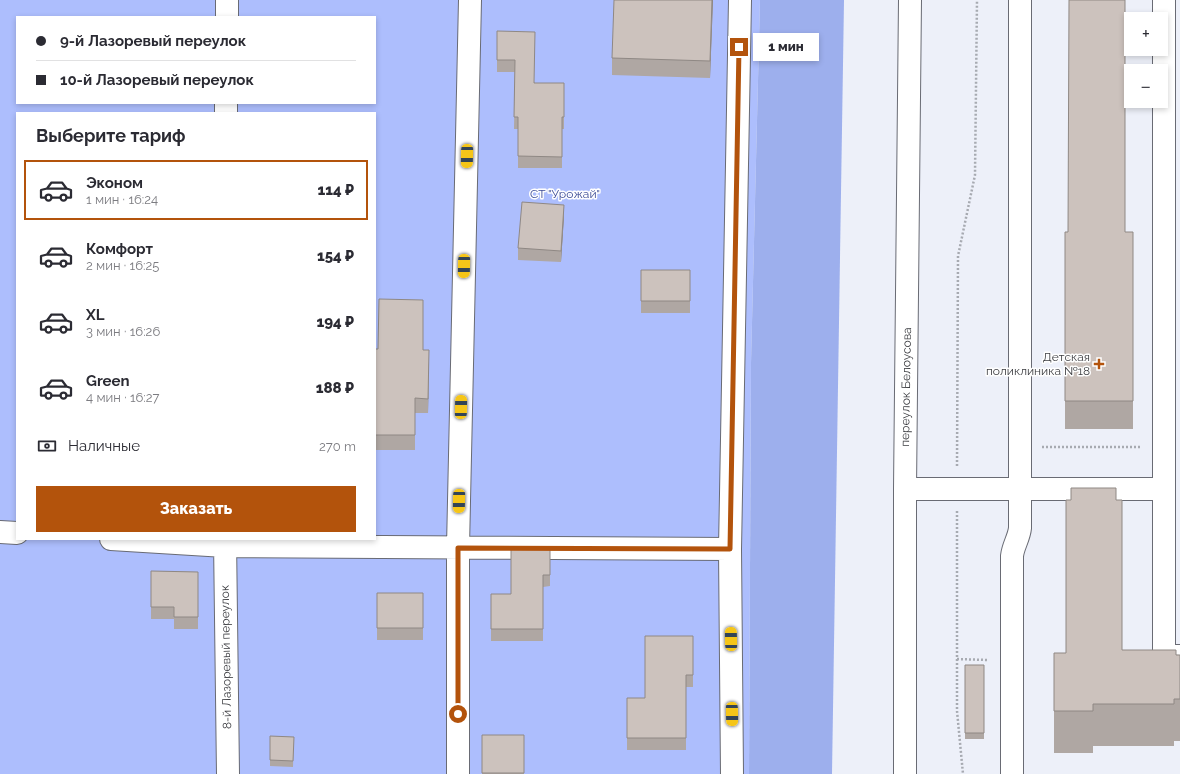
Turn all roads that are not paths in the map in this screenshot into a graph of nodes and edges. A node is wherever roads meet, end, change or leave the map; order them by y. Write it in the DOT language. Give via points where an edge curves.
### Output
graph roads {
  1 [pos="227,0"];
  2 [pos="470,0"];
  3 [pos="740,0"];
  4 [pos="910,0"];
  5 [pos="1020,0"];
  6 [pos="1164,0"];
  7 [pos="227,16"];
  8 [pos="1172,156"];
  9 [pos="1172,388"];
  10 [pos="905,489"];
  11 [pos="1020,489"];
  12 [pos="1164,489"];
  13 [pos="0,532"];
  14 [pos="16,533"];
  15 [pos="140,540"];
  16 [pos="225,543"];
  17 [pos="458,548"];
  18 [pos="730,549"];
  19 [pos="1180,656"];
  20 [pos="228,774"];
  21 [pos="458,774"];
  22 [pos="732,774"];
  23 [pos="905,774"];
  24 [pos="1012,774"];
  1 -- 7 [label="street"];
  2 -- 17 [label="street"];
  3 -- 18 [label="street"];
  4 -- 10 [label="street, переулок Белоусова"];
  5 -- 11 [label="street"];
  6 -- 8 [label="street"];
  8 -- 9 [label="street"];
  9 -- 12 [label="street" via="1164,447"];
  10 -- 11 [label="street"];
  10 -- 23 [label="street, переулок Белоусова"];
  11 -- 12 [label="street"];
  11 -- 24 [label="street" via="1020,528 1012,556"];
  12 -- 19 [label="street" via="1164,651 1170,656"];
  13 -- 14 [label="street"];
  15 -- 16 [label="street"];
  16 -- 17 [label="street"];
  16 -- 20 [label="street, 8-й Лазоревый переулок"];
  17 -- 18 [label="street"];
  17 -- 21 [label="street"];
  18 -- 22 [label="street"];
}
